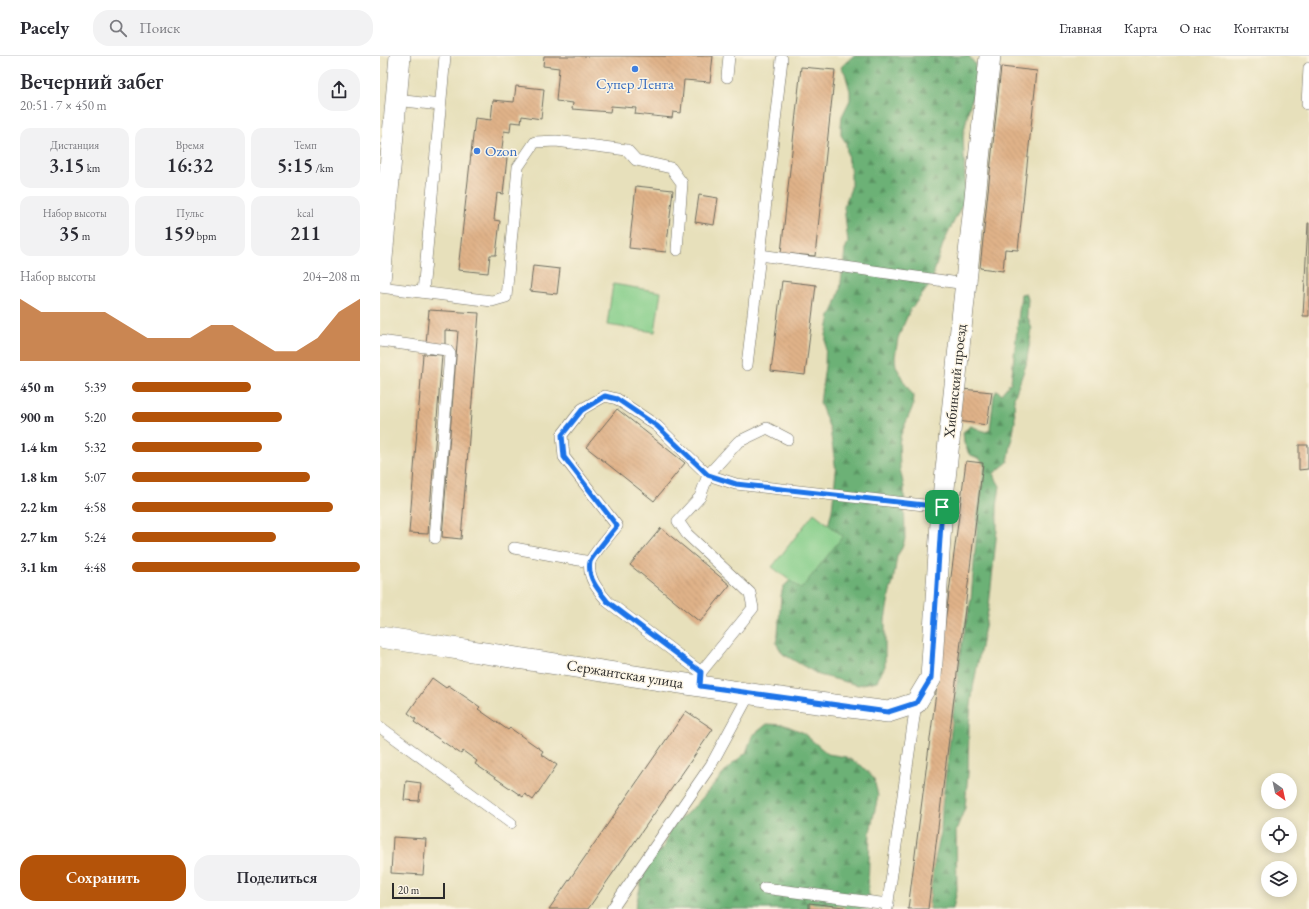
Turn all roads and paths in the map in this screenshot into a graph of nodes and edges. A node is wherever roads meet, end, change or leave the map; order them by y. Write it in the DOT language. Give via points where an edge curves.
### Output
graph roads {
  1 [pos="400,56"];
  2 [pos="445,56"];
  3 [pos="729,56"];
  4 [pos="990,56"];
  5 [pos="782,59"];
  6 [pos="1309,68"];
  7 [pos="727,78"];
  8 [pos="396,100"];
  9 [pos="1307,104"];
  10 [pos="440,105"];
  11 [pos="386,151"];
  12 [pos="677,250"];
  13 [pos="760,255"];
  14 [pos="380,281"];
  15 [pos="966,284"];
  16 [pos="380,287"];
  17 [pos="423,292"];
  18 [pos="380,342"];
  19 [pos="747,365"];
  20 [pos="788,439"];
  21 [pos="708,475"];
  22 [pos="942,507"];
  23 [pos="435,538"];
  24 [pos="514,548"];
  25 [pos="590,562"];
  26 [pos="380,637"];
  27 [pos="701,679"];
  28 [pos="750,693"];
  29 [pos="916,703"];
  30 [pos="380,727"];
  31 [pos="511,823"];
  32 [pos="764,888"];
  33 [pos="887,907"];
  34 [pos="612,909"];
  1 -- 8 [label="street"];
  2 -- 10 [label="lane"];
  3 -- 7 [label="lane"];
  4 -- 15 [label="street, Хибинский проезд"];
  5 -- 13 [label="lane"];
  6 -- 9 [label="lane"];
  8 -- 10 [label="lane"];
  8 -- 11 [label="street"];
  10 -- 17 [label="lane"];
  11 -- 14 [label="street"];
  12 -- 17 [label="lane" via="682,183 671,168 636,160 627,150 556,140 535,142 518,167 506,297 492,301"];
  13 -- 15 [label="lane"];
  13 -- 19 [label="lane"];
  15 -- 22 [label="street, Хибинский проезд"];
  16 -- 17 [label="lane"];
  18 -- 23 [label="lane" via="447,350 450,354"];
  20 -- 21 [label="lane" via="768,428 738,442"];
  21 -- 22 [label="lane" via="736,484"];
  21 -- 25 [label="lane" via="657,426 617,399 605,396 582,410 562,435 564,457 617,526"];
  21 -- 27 [label="lane" via="700,497 678,521 687,534 750,593 753,608"];
  22 -- 29 [label="street, Хибинский проезд" via="931,678"];
  24 -- 25 [label="lane"];
  25 -- 27 [label="lane" via="596,588 608,602"];
  26 -- 27 [label="street, Сержантская улица"];
  27 -- 28 [label="street, Сержантская улица"];
  28 -- 29 [label="street, Сержантская улица" via="888,712"];
  28 -- 34 [label="lane" via="711,765"];
  29 -- 33 [label="lane"];
  30 -- 31 [label="lane"];
  32 -- 33 [label="lane"];
}
